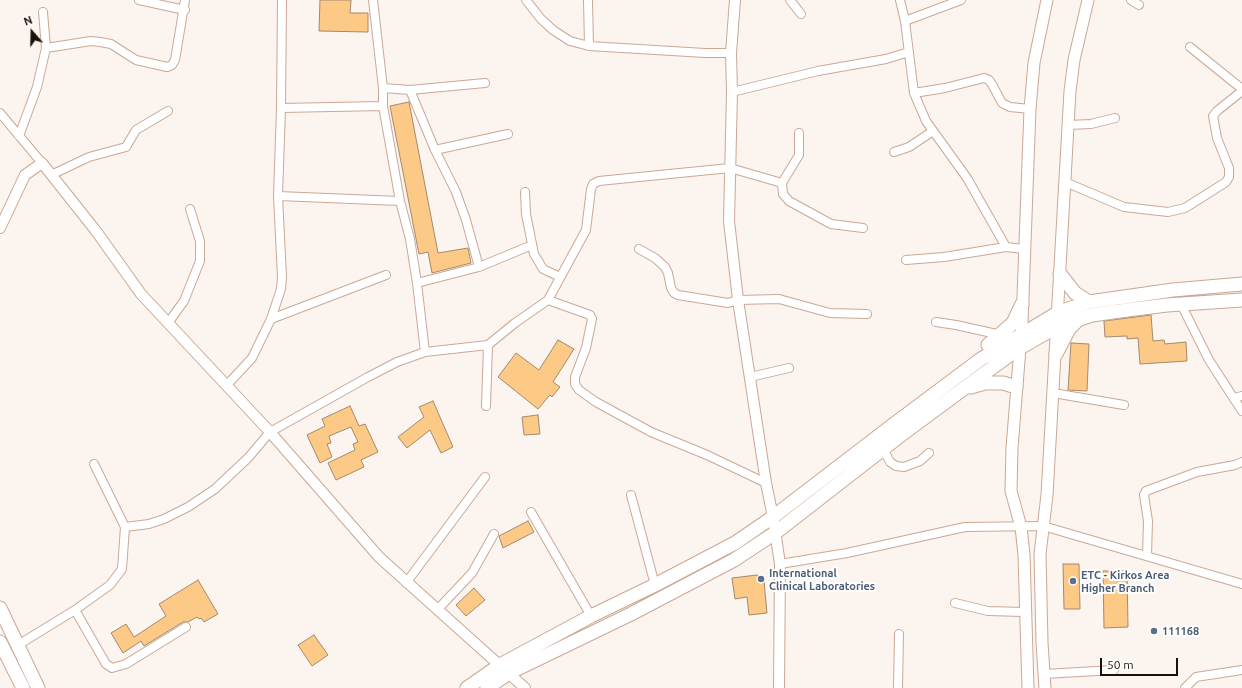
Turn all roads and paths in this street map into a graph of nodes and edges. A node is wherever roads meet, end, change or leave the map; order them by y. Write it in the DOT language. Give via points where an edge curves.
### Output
graph roads {
  1 [pos="139,0"];
  2 [pos="185,0"];
  3 [pos="282,0"];
  4 [pos="372,0"];
  5 [pos="526,0"];
  6 [pos="588,0"];
  7 [pos="735,0"];
  8 [pos="790,0"];
  9 [pos="900,0"];
  10 [pos="961,0"];
  11 [pos="1047,0"];
  12 [pos="1088,0"];
  13 [pos="1131,0"];
  14 [pos="1139,5"];
  15 [pos="185,10"];
  16 [pos="43,12"];
  17 [pos="801,14"];
  18 [pos="905,21"];
  19 [pos="589,46"];
  20 [pos="1190,47"];
  21 [pos="46,48"];
  22 [pos="909,52"];
  23 [pos="731,53"];
  24 [pos="485,83"];
  25 [pos="383,88"];
  26 [pos="410,90"];
  27 [pos="1242,90"];
  28 [pos="732,92"];
  29 [pos="914,93"];
  30 [pos="383,106"];
  31 [pos="281,108"];
  32 [pos="1030,109"];
  33 [pos="168,111"];
  34 [pos="0,113"];
  35 [pos="1115,118"];
  36 [pos="1068,126"];
  37 [pos="934,131"];
  38 [pos="799,133"];
  39 [pos="508,134"];
  40 [pos="19,136"];
  41 [pos="435,150"];
  42 [pos="894,152"];
  43 [pos="42,163"];
  44 [pos="730,168"];
  45 [pos="51,175"];
  46 [pos="1065,182"];
  47 [pos="782,183"];
  48 [pos="525,192"];
  49 [pos="278,196"];
  50 [pos="400,201"];
  51 [pos="190,209"];
  52 [pos="0,228"];
  53 [pos="862,228"];
  54 [pos="532,245"];
  55 [pos="1006,247"];
  56 [pos="639,249"];
  57 [pos="1024,249"];
  58 [pos="906,260"];
  59 [pos="479,267"];
  60 [pos="1060,274"];
  61 [pos="386,275"];
  62 [pos="560,277"];
  63 [pos="417,283"];
  64 [pos="1242,284"];
  65 [pos="548,300"];
  66 [pos="738,300"];
  67 [pos="1242,300"];
  68 [pos="1089,302"];
  69 [pos="1022,304"];
  70 [pos="1181,304"];
  71 [pos="1059,312"];
  72 [pos="867,314"];
  73 [pos="1081,318"];
  74 [pos="272,319"];
  75 [pos="936,322"];
  76 [pos="168,323"];
  77 [pos="1058,326"];
  78 [pos="1020,334"];
  79 [pos="1001,335"];
  80 [pos="488,345"];
  81 [pos="1018,349"];
  82 [pos="425,352"];
  83 [pos="1056,354"];
  84 [pos="789,368"];
  85 [pos="750,377"];
  86 [pos="956,377"];
  87 [pos="226,386"];
  88 [pos="1016,387"];
  89 [pos="965,389"];
  90 [pos="1053,393"];
  91 [pos="1238,397"];
  92 [pos="1124,405"];
  93 [pos="486,406"];
  94 [pos="1242,411"];
  95 [pos="270,432"];
  96 [pos="883,449"];
  97 [pos="929,453"];
  98 [pos="1242,462"];
  99 [pos="94,464"];
  100 [pos="485,477"];
  101 [pos="766,483"];
  102 [pos="631,496"];
  103 [pos="531,512"];
  104 [pos="773,517"];
  105 [pos="1043,526"];
  106 [pos="125,527"];
  107 [pos="1021,527"];
  108 [pos="775,533"];
  109 [pos="494,534"];
  110 [pos="1147,556"];
  111 [pos="780,564"];
  112 [pos="406,583"];
  113 [pos="1242,584"];
  114 [pos="655,585"];
  115 [pos="955,603"];
  116 [pos="0,608"];
  117 [pos="438,609"];
  118 [pos="75,610"];
  119 [pos="1024,612"];
  120 [pos="592,616"];
  121 [pos="186,627"];
  122 [pos="899,634"];
  123 [pos="0,642"];
  124 [pos="18,645"];
  125 [pos="504,669"];
  126 [pos="1114,670"];
  127 [pos="1242,670"];
  128 [pos="1044,674"];
  129 [pos="23,688"];
  130 [pos="38,688"];
  131 [pos="467,688"];
  132 [pos="487,688"];
  133 [pos="525,688"];
  134 [pos="778,688"];
  135 [pos="898,688"];
  136 [pos="1028,688"];
  137 [pos="1045,688"];
  138 [pos="1185,688"];
  1 -- 15 [label="street"];
  2 -- 15 [label="street"];
  3 -- 31 [label="street"];
  4 -- 25 [label="street"];
  5 -- 19 [label="street" via="553,30 570,41"];
  6 -- 19 [label="street"];
  7 -- 23 [label="street"];
  8 -- 17 [label="street"];
  9 -- 18 [label="street"];
  10 -- 18 [label="street"];
  11 -- 32 [label="main road" via="1034,63"];
  12 -- 36 [label="main road" via="1074,60"];
  13 -- 14 [label="street"];
  15 -- 21 [label="street" via="175,60 167,67 136,60 111,44 100,42"];
  16 -- 21 [label="street"];
  18 -- 22 [label="street"];
  19 -- 23 [label="street"];
  20 -- 27 [label="street"];
  21 -- 40 [label="street" via="37,87"];
  22 -- 28 [label="street"];
  22 -- 29 [label="street"];
  23 -- 28 [label="street"];
  24 -- 26 [label="street"];
  25 -- 26 [label="street"];
  25 -- 30 [label="street"];
  26 -- 41 [label="street"];
  27 -- 46 [label="street" via="1214,116 1216,138 1229,168 1229,177 1226,182 1185,208 1168,212 1124,207"];
  28 -- 44 [label="street"];
  29 -- 32 [label="street" via="984,78 989,80 1002,103 1010,107"];
  29 -- 37 [label="street" via="920,110"];
  30 -- 31 [label="street"];
  30 -- 50 [label="street"];
  31 -- 49 [label="street"];
  32 -- 57 [label="main road"];
  33 -- 45 [label="street" via="136,130 126,147 89,157"];
  34 -- 40 [label="street"];
  35 -- 36 [label="street"];
  36 -- 46 [label="main road"];
  37 -- 42 [label="street"];
  37 -- 55 [label="street" via="967,178"];
  38 -- 47 [label="street" via="799,155"];
  39 -- 41 [label="street"];
  40 -- 43 [label="street"];
  41 -- 59 [label="street" via="456,192"];
  43 -- 45 [label="street"];
  43 -- 52 [label="street" via="25,175"];
  44 -- 47 [label="street"];
  44 -- 62 [label="street" via="600,181 593,184 586,230"];
  44 -- 66 [label="street" via="729,221"];
  45 -- 76 [label="street" via="96,231 141,294"];
  46 -- 60 [label="main road"];
  47 -- 53 [label="street" via="783,194 797,207 831,224"];
  48 -- 54 [label="street"];
  49 -- 50 [label="street"];
  49 -- 74 [label="street" via="282,277"];
  50 -- 63 [label="street" via="410,239"];
  51 -- 76 [label="street" via="200,241 200,261 184,301"];
  54 -- 59 [label="street"];
  54 -- 62 [label="street" via="534,254 543,268"];
  55 -- 57 [label="street"];
  55 -- 58 [label="street"];
  56 -- 66 [label="street" via="665,267 674,293 715,302 728,303"];
  57 -- 69 [label="main road"];
  59 -- 63 [label="street"];
  60 -- 68 [label="main road" via="1076,293"];
  60 -- 71 [label="main road"];
  61 -- 74 [label="street"];
  62 -- 65 [label="street"];
  63 -- 82 [label="street"];
  64 -- 68 [label="main road" via="1173,290"];
  65 -- 80 [label="street"];
  65 -- 101 [label="street" via="590,315 592,318 586,348 575,377 575,384 579,390 651,432"];
  66 -- 72 [label="street" via="778,299 830,313"];
  66 -- 85 [label="street"];
  67 -- 70 [label="main road"];
  68 -- 71 [label="main road"];
  69 -- 78 [label="main road"];
  69 -- 79 [label="main road" via="1013,324"];
  70 -- 73 [label="main road"];
  70 -- 91 [label="street" via="1209,360"];
  71 -- 77 [label="main road"];
  71 -- 78 [label="main road"];
  73 -- 77 [label="main road"];
  73 -- 83 [label="main road" via="1069,329"];
  74 -- 87 [label="street" via="252,358"];
  75 -- 79 [label="street"];
  76 -- 87 [label="street"];
  77 -- 81 [label="main road"];
  77 -- 83 [label="main road"];
  78 -- 81 [label="main road"];
  78 -- 86 [label="main road"];
  79 -- 86 [label="main road" via="968,361"];
  80 -- 82 [label="street"];
  80 -- 93 [label="street"];
  81 -- 88 [label="main road"];
  81 -- 89 [label="main road"];
  82 -- 95 [label="street" via="397,362"];
  83 -- 90 [label="main road"];
  84 -- 85 [label="street"];
  85 -- 101 [label="street"];
  86 -- 104 [label="main road"];
  87 -- 95 [label="street"];
  88 -- 89 [label="main road" via="1003,383 985,383"];
  88 -- 107 [label="main road" via="1011,491"];
  89 -- 96 [label="main road"];
  90 -- 92 [label="street"];
  90 -- 105 [label="main road"];
  91 -- 94 [label="street"];
  95 -- 106 [label="street" via="248,458 215,489 188,507 164,519"];
  95 -- 112 [label="street" via="379,557"];
  96 -- 97 [label="street" via="890,462 904,467 911,466"];
  96 -- 108 [label="main road"];
  98 -- 110 [label="street" via="1197,472 1146,491 1144,495 1148,521"];
  99 -- 106 [label="street"];
  100 -- 112 [label="street"];
  101 -- 104 [label="street"];
  102 -- 114 [label="street"];
  103 -- 120 [label="street"];
  104 -- 108 [label="street"];
  104 -- 114 [label="main road" via="735,543"];
  105 -- 107 [label="street"];
  105 -- 110 [label="street"];
  105 -- 128 [label="main road" via="1040,554"];
  106 -- 118 [label="street" via="122,569 110,585"];
  107 -- 111 [label="street" via="965,527 847,553"];
  107 -- 119 [label="main road"];
  108 -- 111 [label="street"];
  108 -- 125 [label="main road" via="734,560 662,598"];
  109 -- 117 [label="street" via="472,573"];
  110 -- 113 [label="street"];
  111 -- 134 [label="street"];
  112 -- 117 [label="street"];
  114 -- 120 [label="main road"];
  115 -- 119 [label="street" via="988,611"];
  116 -- 124 [label="main road"];
  117 -- 125 [label="street"];
  118 -- 121 [label="street" via="106,664 112,668 126,664"];
  118 -- 124 [label="street"];
  119 -- 136 [label="main road"];
  120 -- 125 [label="main road"];
  122 -- 135 [label="street"];
  123 -- 129 [label="main road"];
  124 -- 130 [label="main road"];
  125 -- 131 [label="main road"];
  125 -- 132 [label="main road"];
  125 -- 133 [label="street"];
  126 -- 128 [label="street"];
  127 -- 138 [label="street" via="1196,677"];
  128 -- 137 [label="main road"];
}
